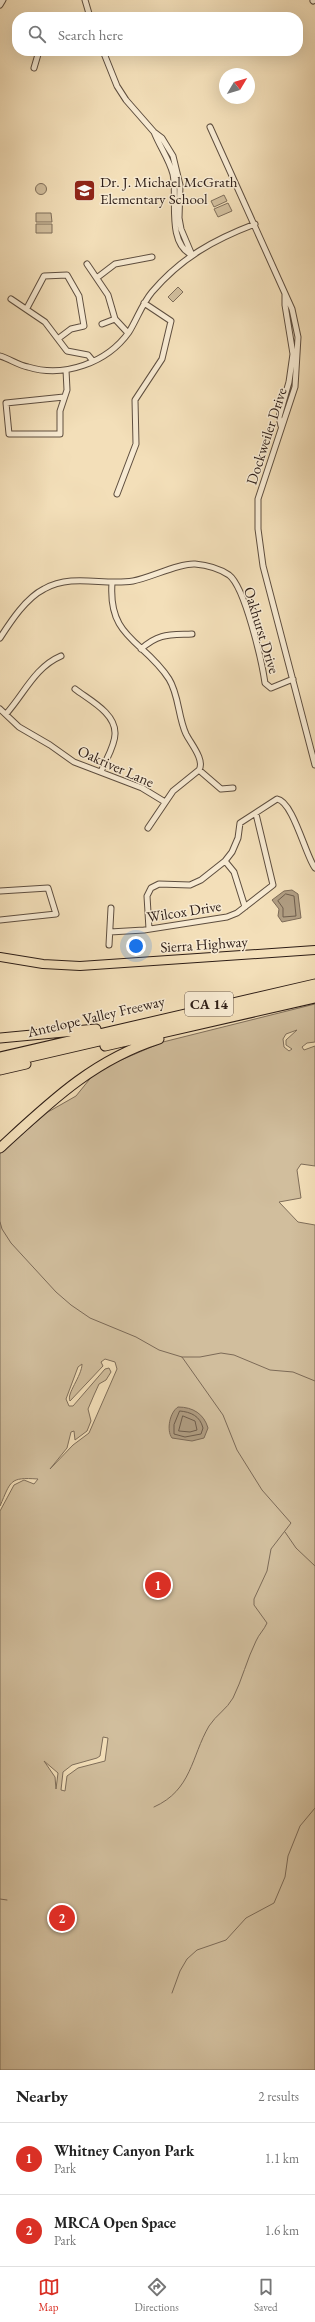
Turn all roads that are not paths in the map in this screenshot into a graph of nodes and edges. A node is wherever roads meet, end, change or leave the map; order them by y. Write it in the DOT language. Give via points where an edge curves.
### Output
graph roads {
  1 [pos="3,0"];
  2 [pos="85,0"];
  3 [pos="0,5"];
  4 [pos="89,12"];
  5 [pos="38,56"];
  6 [pos="105,56"];
  7 [pos="34,68"];
  8 [pos="210,127"];
  9 [pos="255,224"];
  10 [pos="192,255"];
  11 [pos="152,257"];
  12 [pos="87,264"];
  13 [pos="98,277"];
  14 [pos="11,299"];
  15 [pos="144,303"];
  16 [pos="27,308"];
  17 [pos="116,319"];
  18 [pos="102,324"];
  19 [pos="128,333"];
  20 [pos="59,338"];
  21 [pos="0,356"];
  22 [pos="93,362"];
  23 [pos="66,370"];
  24 [pos="64,397"];
  25 [pos="117,494"];
  26 [pos="112,583"];
  27 [pos="192,634"];
  28 [pos="0,637"];
  29 [pos="141,649"];
  30 [pos="61,656"];
  31 [pos="293,679"];
  32 [pos="75,689"];
  33 [pos="0,709"];
  34 [pos="6,714"];
  35 [pos="315,765"];
  36 [pos="199,770"];
  37 [pos="101,772"];
  38 [pos="233,788"];
  39 [pos="165,802"];
  40 [pos="256,814"];
  41 [pos="148,828"];
  42 [pos="225,861"];
  43 [pos="315,868"];
  44 [pos="0,891"];
  45 [pos="245,907"];
  46 [pos="110,908"];
  47 [pos="0,920"];
  48 [pos="149,929"];
  49 [pos="110,932"];
  50 [pos="109,945"];
  51 [pos="315,950"];
  52 [pos="0,957"];
  53 [pos="315,980"];
  54 [pos="315,984"];
  55 [pos="315,991"];
  56 [pos="315,998"];
  57 [pos="183,1028"];
  58 [pos="104,1029"];
  59 [pos="0,1038"];
  60 [pos="0,1053"];
  61 [pos="0,1057"];
  62 [pos="0,1064"];
  63 [pos="0,1070"];
  64 [pos="0,1148"];
  1 -- 3 [label="street"];
  2 -- 4 [label="street"];
  5 -- 7 [label="street"];
  6 -- 10 [label="street" via="117,86 126,100 162,138 176,165 180,185 179,218"];
  8 -- 9 [label="street"];
  9 -- 10 [label="street" via="222,236"];
  9 -- 31 [label="street, Dockweiler Drive" via="285,293 293,354 289,382 279,416 281,426 258,499 258,529 263,566"];
  10 -- 15 [label="street" via="158,285"];
  11 -- 13 [label="street" via="115,264"];
  12 -- 13 [label="street"];
  13 -- 17 [label="street" via="108,295"];
  14 -- 16 [label="street"];
  15 -- 19 [label="street"];
  15 -- 25 [label="street" via="171,321 162,359 135,400 136,444"];
  16 -- 20 [label="street" via="45,322"];
  16 -- 20 [label="street" via="44,276 67,275 79,296 84,326 71,329"];
  17 -- 18 [label="street"];
  17 -- 19 [label="street"];
  19 -- 22 [label="street" via="111,350"];
  20 -- 22 [label="street" via="67,351 88,355"];
  21 -- 23 [label="street" via="29,368"];
  22 -- 23 [label="street"];
  23 -- 24 [label="street" via="67,390"];
  24 -- 24 [label="street" via="60,411 60,434 9,434 6,403"];
  26 -- 28 [label="street, Oakhurst Drive" via="101,580 71,580 44,589 21,609"];
  26 -- 29 [label="street" via="114,614 124,633"];
  26 -- 31 [label="street, Oakhurst Drive" via="134,581 193,564 211,567 230,576 241,591 265,683 271,688"];
  27 -- 29 [label="street" via="153,639"];
  29 -- 36 [label="street" via="156,662 169,680 185,733 201,762"];
  30 -- 34 [label="street" via="40,670"];
  31 -- 35 [label="street, Dockweiler Drive"];
  32 -- 37 [label="street" via="106,714 114,727 114,741"];
  33 -- 34 [label="street, Oakriver Lane"];
  34 -- 37 [label="street, Oakriver Lane" via="18,726 74,762"];
  36 -- 38 [label="street" via="222,789"];
  36 -- 39 [label="street" via="186,779"];
  37 -- 39 [label="street, Oakriver Lane" via="142,788"];
  39 -- 41 [label="street"];
  40 -- 42 [label="street" via="239,824 237,841"];
  40 -- 43 [label="street" via="277,799 282,801 303,839"];
  40 -- 45 [label="street, Wilcox Drive" via="273,884"];
  42 -- 45 [label="street" via="234,872"];
  42 -- 48 [label="street" via="193,884 159,884 151,888 147,896"];
  44 -- 47 [label="street" via="48,888 56,914"];
  45 -- 48 [label="street, Wilcox Drive" via="222,918"];
  46 -- 49 [label="street"];
  48 -- 49 [label="street, Wilcox Drive"];
  49 -- 50 [label="street"];
  51 -- 52 [label="main road, Sierra Highway" via="80,966 43,964"];
  53 -- 58 [label="highway, Antelope Valley Freeway / CA 14"];
  54 -- 61 [label="highway"];
  55 -- 62 [label="highway"];
  56 -- 57 [label="highway, Antelope Valley Freeway / CA 14"];
  57 -- 63 [label="highway, Antelope Valley Freeway / CA 14"];
  57 -- 64 [label="highway" via="173,1035 128,1051 84,1076 61,1092"];
  58 -- 59 [label="highway"];
  58 -- 60 [label="highway, Antelope Valley Freeway / CA 14"];
}
